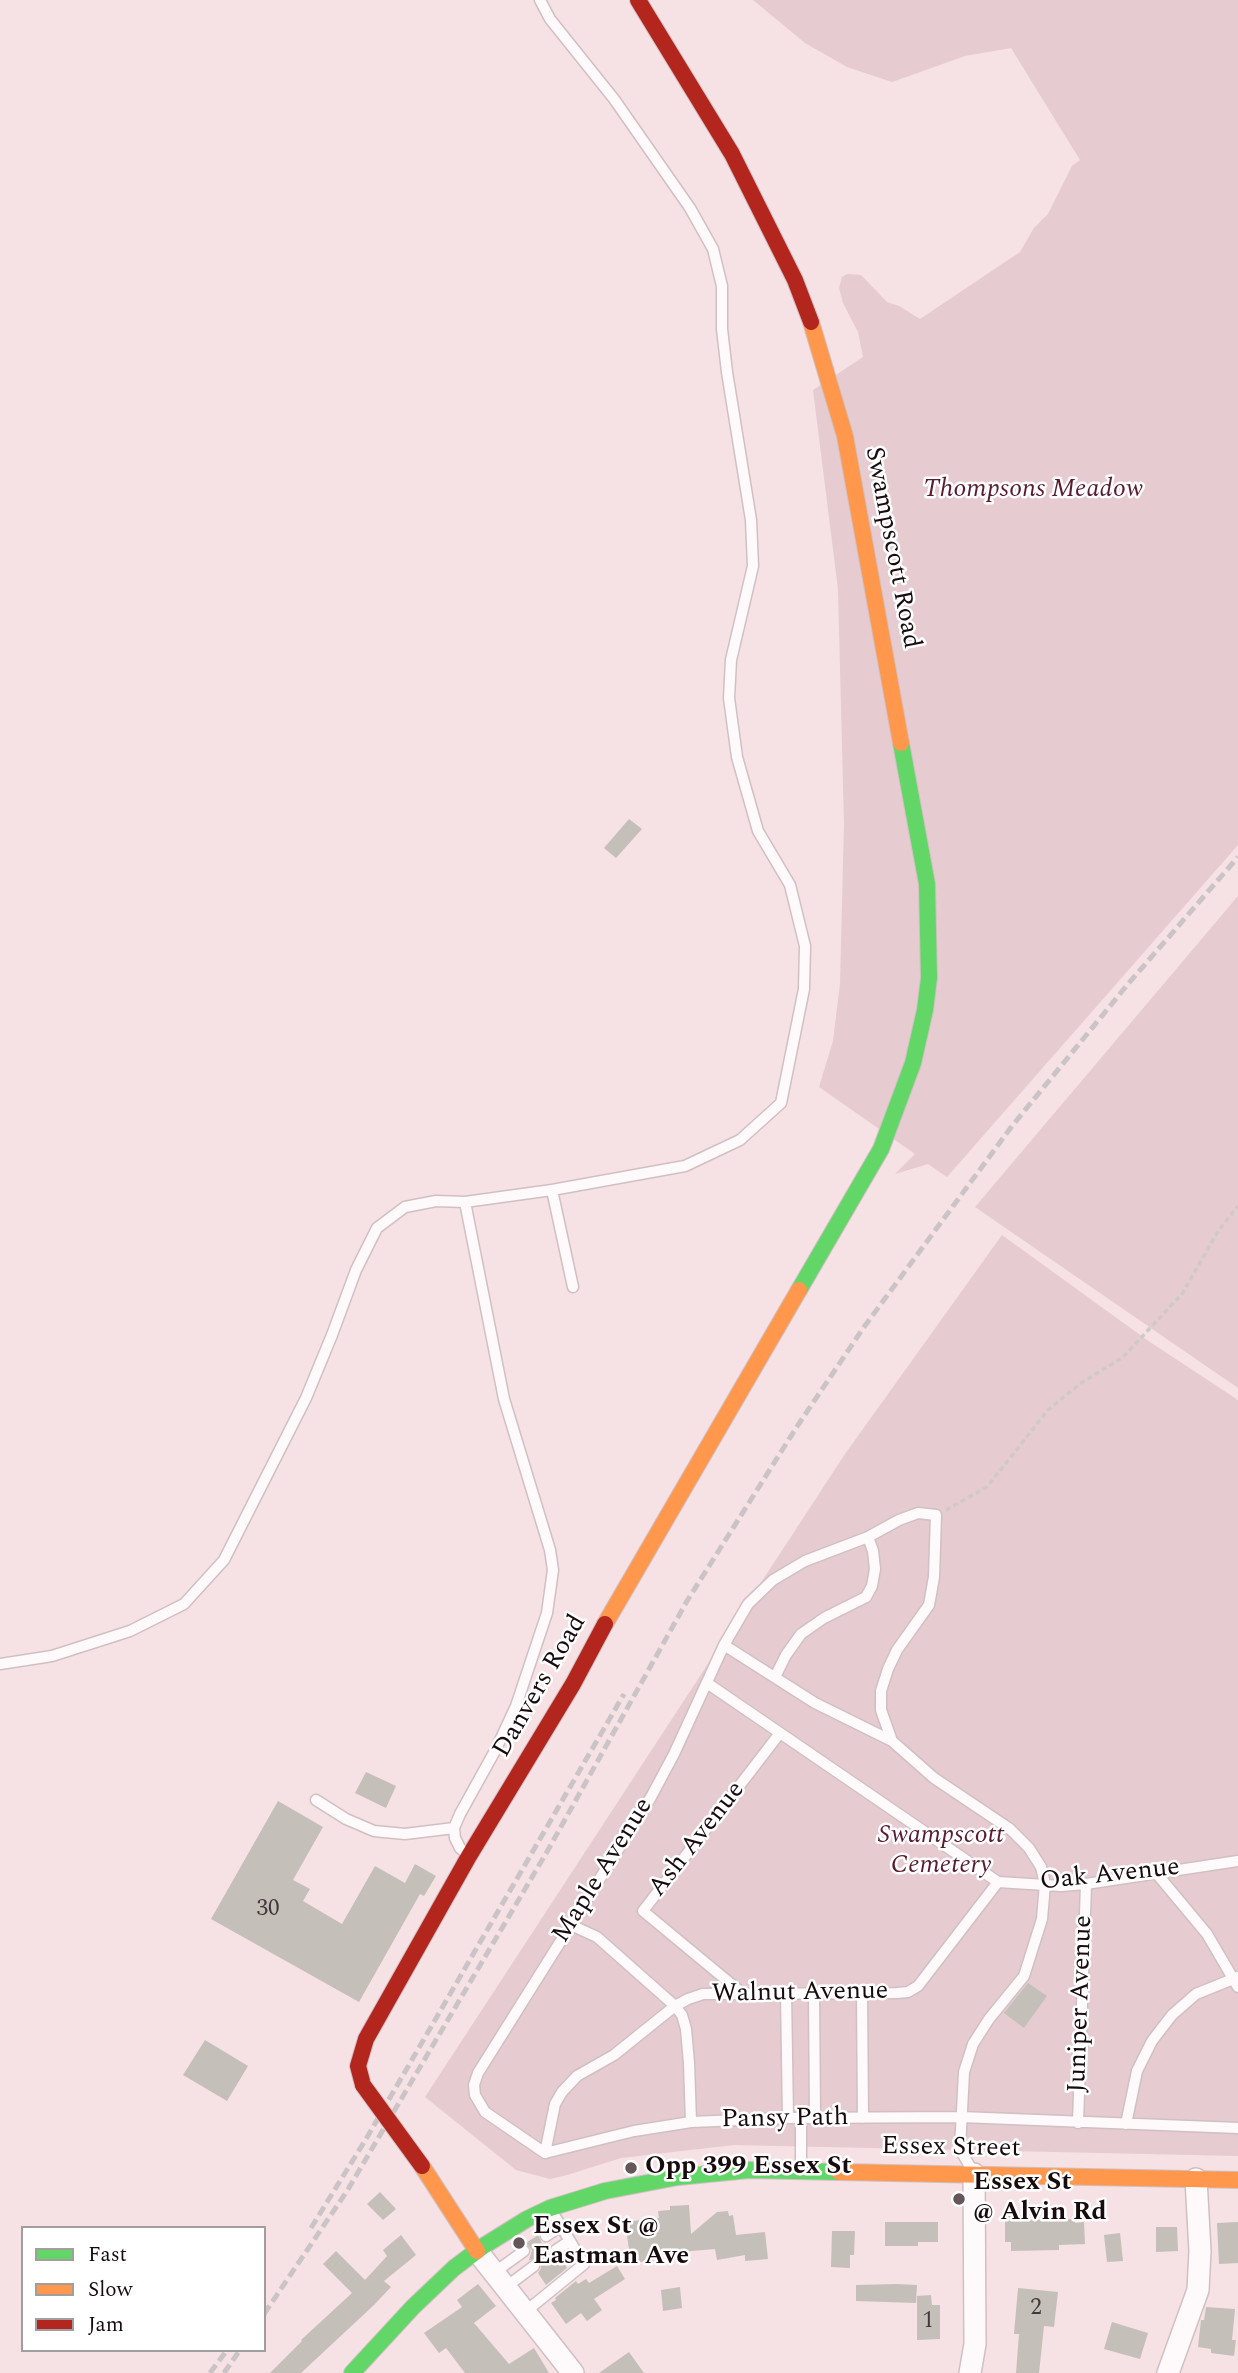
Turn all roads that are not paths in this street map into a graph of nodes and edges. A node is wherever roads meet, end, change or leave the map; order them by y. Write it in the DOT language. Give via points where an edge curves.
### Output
graph roads {
  1 [pos="540,0"];
  2 [pos="638,0"];
  3 [pos="884,1143"];
  4 [pos="552,1190"];
  5 [pos="465,1202"];
  6 [pos="573,1287"];
  7 [pos="868,1537"];
  8 [pos="724,1645"];
  9 [pos="0,1664"];
  10 [pos="775,1677"];
  11 [pos="707,1684"];
  12 [pos="780,1733"];
  13 [pos="892,1741"];
  14 [pos="316,1800"];
  15 [pos="454,1828"];
  16 [pos="469,1856"];
  17 [pos="1238,1861"];
  18 [pos="1157,1874"];
  19 [pos="998,1882"];
  20 [pos="1045,1884"];
  21 [pos="1086,1884"];
  22 [pos="572,1925"];
  23 [pos="1236,1981"];
  24 [pos="862,1992"];
  25 [pos="742,1993"];
  26 [pos="786,1993"];
  27 [pos="814,1993"];
  28 [pos="675,2006"];
  29 [pos="802,2117"];
  30 [pos="961,2117"];
  31 [pos="788,2118"];
  32 [pos="815,2118"];
  33 [pos="863,2118"];
  34 [pos="691,2122"];
  35 [pos="1078,2123"];
  36 [pos="1125,2124"];
  37 [pos="1238,2128"];
  38 [pos="545,2153"];
  39 [pos="801,2171"];
  40 [pos="974,2174"];
  41 [pos="1196,2179"];
  42 [pos="1238,2180"];
  43 [pos="550,2208"];
  44 [pos="561,2226"];
  45 [pos="546,2236"];
  46 [pos="570,2241"];
  47 [pos="556,2250"];
  48 [pos="477,2251"];
  49 [pos="524,2251"];
  50 [pos="534,2266"];
  51 [pos="500,2280"];
  52 [pos="525,2312"];
  53 [pos="352,2373"];
  54 [pos="573,2373"];
  55 [pos="970,2373"];
  56 [pos="1168,2373"];
  1 -- 4 [label="lane" via="690,208 713,249 722,286 725,361 751,520 753,566 731,660 729,698 737,757 758,831 790,885 806,946 804,989 781,1102 740,1140 685,1166"];
  2 -- 3 [label="street, Swampscott Road" via="732,154 795,280 845,436 927,884 925,1010 913,1063"];
  3 -- 16 [label="street, Danvers Road"];
  4 -- 5 [label="lane"];
  4 -- 6 [label="lane"];
  5 -- 9 [label="lane" via="405,1207 377,1228 306,1398 224,1560 184,1604 130,1631 52,1656"];
  5 -- 15 [label="lane" via="504,1399 553,1570 547,1613 516,1706"];
  7 -- 8 [label="lane, Maple Avenue" via="805,1561 773,1580 748,1604"];
  7 -- 10 [label="lane" via="875,1569 866,1597 801,1634"];
  7 -- 13 [label="lane, Maple Avenue" via="918,1513 936,1515 929,1605 897,1650 881,1691 881,1710"];
  8 -- 10 [label="lane"];
  8 -- 11 [label="lane, Maple Avenue"];
  10 -- 13 [label="lane" via="815,1703"];
  11 -- 12 [label="lane"];
  11 -- 22 [label="lane, Maple Avenue" via="651,1797"];
  12 -- 19 [label="lane"];
  12 -- 25 [label="lane, Ash Avenue" via="643,1911"];
  13 -- 20 [label="lane" via="934,1778 1010,1829 1035,1857"];
  14 -- 15 [label="lane" via="374,1831 405,1834"];
  15 -- 16 [label="lane" via="460,1848"];
  16 -- 48 [label="street, Danvers Road, bridge" via="366,2039 358,2066 363,2085"];
  17 -- 18 [label="lane, Oak Avenue"];
  18 -- 21 [label="lane, Oak Avenue"];
  18 -- 23 [label="lane" via="1207,1934"];
  19 -- 20 [label="lane, Oak Avenue"];
  19 -- 24 [label="lane, Walnut Avenue" via="918,1986 908,1992"];
  20 -- 21 [label="lane, Oak Avenue"];
  20 -- 30 [label="lane" via="1042,1919 1024,1976 974,2044 964,2072"];
  21 -- 35 [label="lane, Juniper Avenue"];
  22 -- 28 [label="lane" via="597,1937"];
  22 -- 38 [label="lane, Maple Avenue" via="474,2085 485,2112"];
  23 -- 36 [label="lane" via="1196,1994 1172,2015 1152,2041 1138,2071"];
  24 -- 27 [label="lane, Walnut Avenue"];
  24 -- 33 [label="lane"];
  25 -- 26 [label="lane, Walnut Avenue"];
  25 -- 28 [label="lane, Walnut Avenue" via="703,1994"];
  26 -- 27 [label="lane, Walnut Avenue"];
  26 -- 31 [label="lane"];
  27 -- 32 [label="lane"];
  28 -- 34 [label="lane" via="686,2029"];
  28 -- 38 [label="lane, Walnut Avenue" via="614,2055 577,2076 562,2092 555,2104"];
  29 -- 31 [label="lane, Pansy Path"];
  29 -- 32 [label="lane, Pansy Path"];
  29 -- 39 [label="lane"];
  30 -- 33 [label="lane, Pansy Path"];
  30 -- 35 [label="lane, Pansy Path"];
  30 -- 40 [label="lane" via="961,2149"];
  31 -- 34 [label="lane, Pansy Path"];
  32 -- 33 [label="lane, Pansy Path"];
  34 -- 38 [label="lane, Pansy Path"];
  35 -- 36 [label="lane, Pansy Path"];
  36 -- 37 [label="lane, Pansy Path"];
  39 -- 40 [label="street, Essex Street"];
  39 -- 43 [label="street, Essex Street" via="749,2170 678,2177 604,2191"];
  40 -- 41 [label="street, Essex Street"];
  40 -- 55 [label="street" via="975,2344"];
  41 -- 42 [label="street, Essex Street"];
  41 -- 56 [label="street" via="1198,2290"];
  43 -- 44 [label="lane"];
  43 -- 48 [label="street, Essex Street"];
  44 -- 45 [label="lane"];
  44 -- 46 [label="lane"];
  46 -- 47 [label="lane"];
  46 -- 52 [label="lane" via="583,2264"];
  48 -- 51 [label="street"];
  48 -- 53 [label="street, Essex Street" via="413,2307"];
  49 -- 51 [label="lane"];
  50 -- 51 [label="lane"];
  51 -- 52 [label="street"];
  52 -- 54 [label="street"];
}
